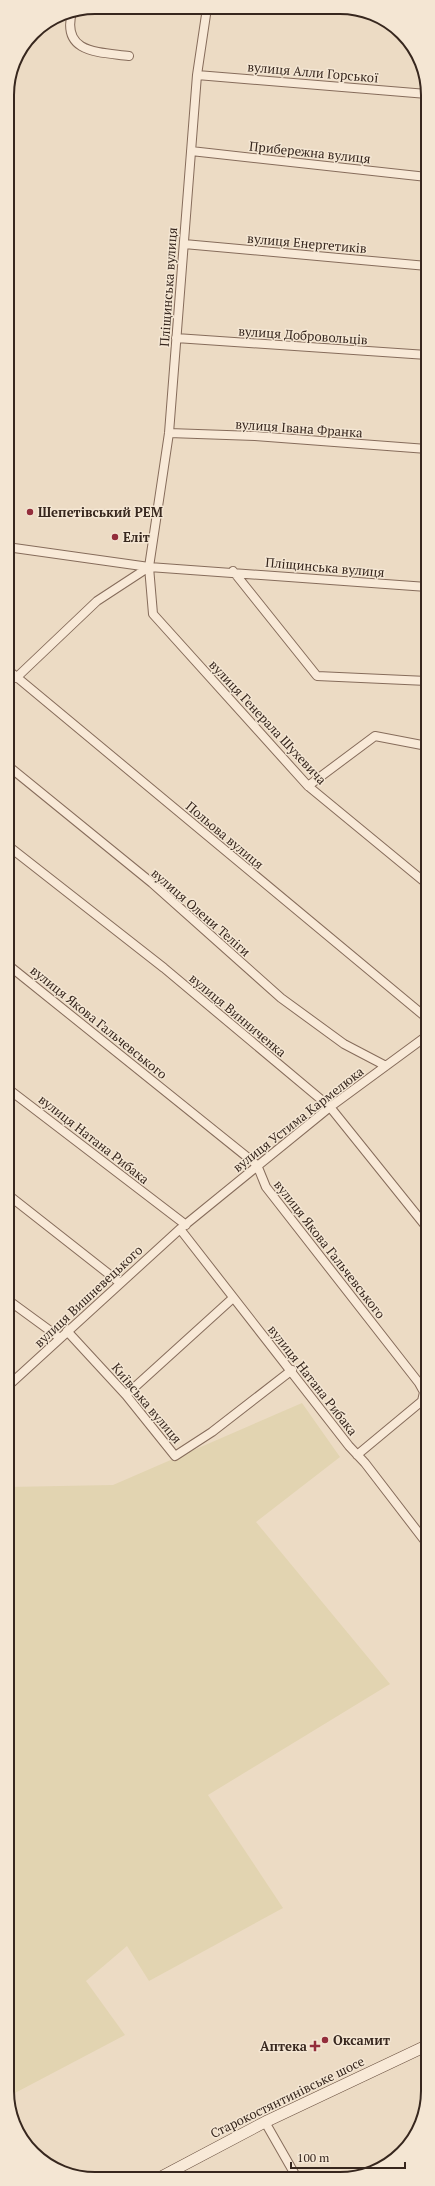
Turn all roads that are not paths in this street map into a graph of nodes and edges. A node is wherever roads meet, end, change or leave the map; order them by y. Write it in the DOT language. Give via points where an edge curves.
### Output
graph roads {
  1 [pos="206,14"];
  2 [pos="71,18"];
  3 [pos="129,56"];
  4 [pos="197,75"];
  5 [pos="421,93"];
  6 [pos="191,151"];
  7 [pos="421,176"];
  8 [pos="184,244"];
  9 [pos="421,265"];
  10 [pos="176,338"];
  11 [pos="421,355"];
  12 [pos="169,433"];
  13 [pos="421,449"];
  14 [pos="14,548"];
  15 [pos="149,567"];
  16 [pos="233,571"];
  17 [pos="421,587"];
  18 [pos="16,678"];
  19 [pos="421,681"];
  20 [pos="421,745"];
  21 [pos="14,771"];
  22 [pos="308,786"];
  23 [pos="14,850"];
  24 [pos="421,878"];
  25 [pos="14,970"];
  26 [pos="421,1013"];
  27 [pos="421,1040"];
  28 [pos="386,1066"];
  29 [pos="14,1093"];
  30 [pos="330,1108"];
  31 [pos="257,1165"];
  32 [pos="14,1199"];
  33 [pos="421,1220"];
  34 [pos="183,1227"];
  35 [pos="119,1282"];
  36 [pos="233,1298"];
  37 [pos="14,1304"];
  38 [pos="67,1331"];
  39 [pos="60,1338"];
  40 [pos="292,1370"];
  41 [pos="14,1380"];
  42 [pos="421,1387"];
  43 [pos="126,1395"];
  44 [pos="421,1402"];
  45 [pos="357,1455"];
  46 [pos="421,1534"];
  47 [pos="421,2048"];
  48 [pos="265,2122"];
  49 [pos="171,2172"];
  50 [pos="294,2172"];
  1 -- 4 [label="street, Пліщинська вулиця"];
  2 -- 3 [label="street" via="70,34 79,45 90,50"];
  4 -- 5 [label="street, вулиця Алли Горської"];
  4 -- 6 [label="street, Пліщинська вулиця"];
  6 -- 7 [label="street, Прибережна вулиця"];
  6 -- 8 [label="street, Пліщинська вулиця"];
  8 -- 9 [label="street, вулиця Енергетиків"];
  8 -- 10 [label="street, Пліщинська вулиця"];
  10 -- 11 [label="street, вулиця Добровольців"];
  10 -- 12 [label="street, Пліщинська вулиця"];
  12 -- 13 [label="street, вулиця Івана Франка" via="254,436"];
  12 -- 15 [label="street, Пліщинська вулиця"];
  14 -- 15 [label="street, Пліщинська вулиця"];
  15 -- 16 [label="street, Пліщинська вулиця"];
  15 -- 18 [label="street" via="97,601"];
  15 -- 22 [label="street, вулиця Генерала Шухевича" via="153,614"];
  16 -- 17 [label="street, Пліщинська вулиця"];
  16 -- 19 [label="street" via="317,676"];
  18 -- 26 [label="street, Польова вулиця"];
  20 -- 22 [label="street" via="375,736"];
  21 -- 28 [label="street, вулиця Олени Теліги" via="152,883 281,998 344,1044"];
  22 -- 24 [label="street, вулиця Генерала Шухевича"];
  23 -- 30 [label="street, вулиця Винниченка" via="164,968"];
  25 -- 31 [label="street, вулиця Якова Гальчевського"];
  27 -- 28 [label="street, вулиця Устима Кармелюка"];
  28 -- 30 [label="street, вулиця Устима Кармелюка"];
  29 -- 34 [label="street, вулиця Натана Рибака"];
  30 -- 31 [label="street, вулиця Устима Кармелюка"];
  30 -- 33 [label="street, вулиця Винниченка"];
  31 -- 34 [label="street, вулиця Устима Кармелюка"];
  31 -- 42 [label="street, вулиця Якова Гальчевського" via="266,1187"];
  32 -- 35 [label="street"];
  34 -- 35 [label="street, вулиця Вишневецького"];
  34 -- 36 [label="street, вулиця Натана Рибака"];
  35 -- 38 [label="street, вулиця Вишневецького"];
  36 -- 40 [label="street, вулиця Натана Рибака"];
  36 -- 43 [label="street"];
  37 -- 39 [label="street"];
  38 -- 39 [label="street, вулиця Вишневецького"];
  38 -- 43 [label="street, Київська вулиця"];
  39 -- 41 [label="street, вулиця Вишневецького"];
  40 -- 43 [label="street, Київська вулиця" via="212,1432 175,1456"];
  40 -- 45 [label="street, вулиця Натана Рибака"];
  44 -- 45 [label="street, вулиця Якова Гальчевського"];
  45 -- 46 [label="street, вулиця Натана Рибака"];
  47 -- 48 [label="main road, Старокостянтинівське шосе"];
  48 -- 49 [label="main road, Старокостянтинівське шосе"];
  48 -- 50 [label="street"];
}
